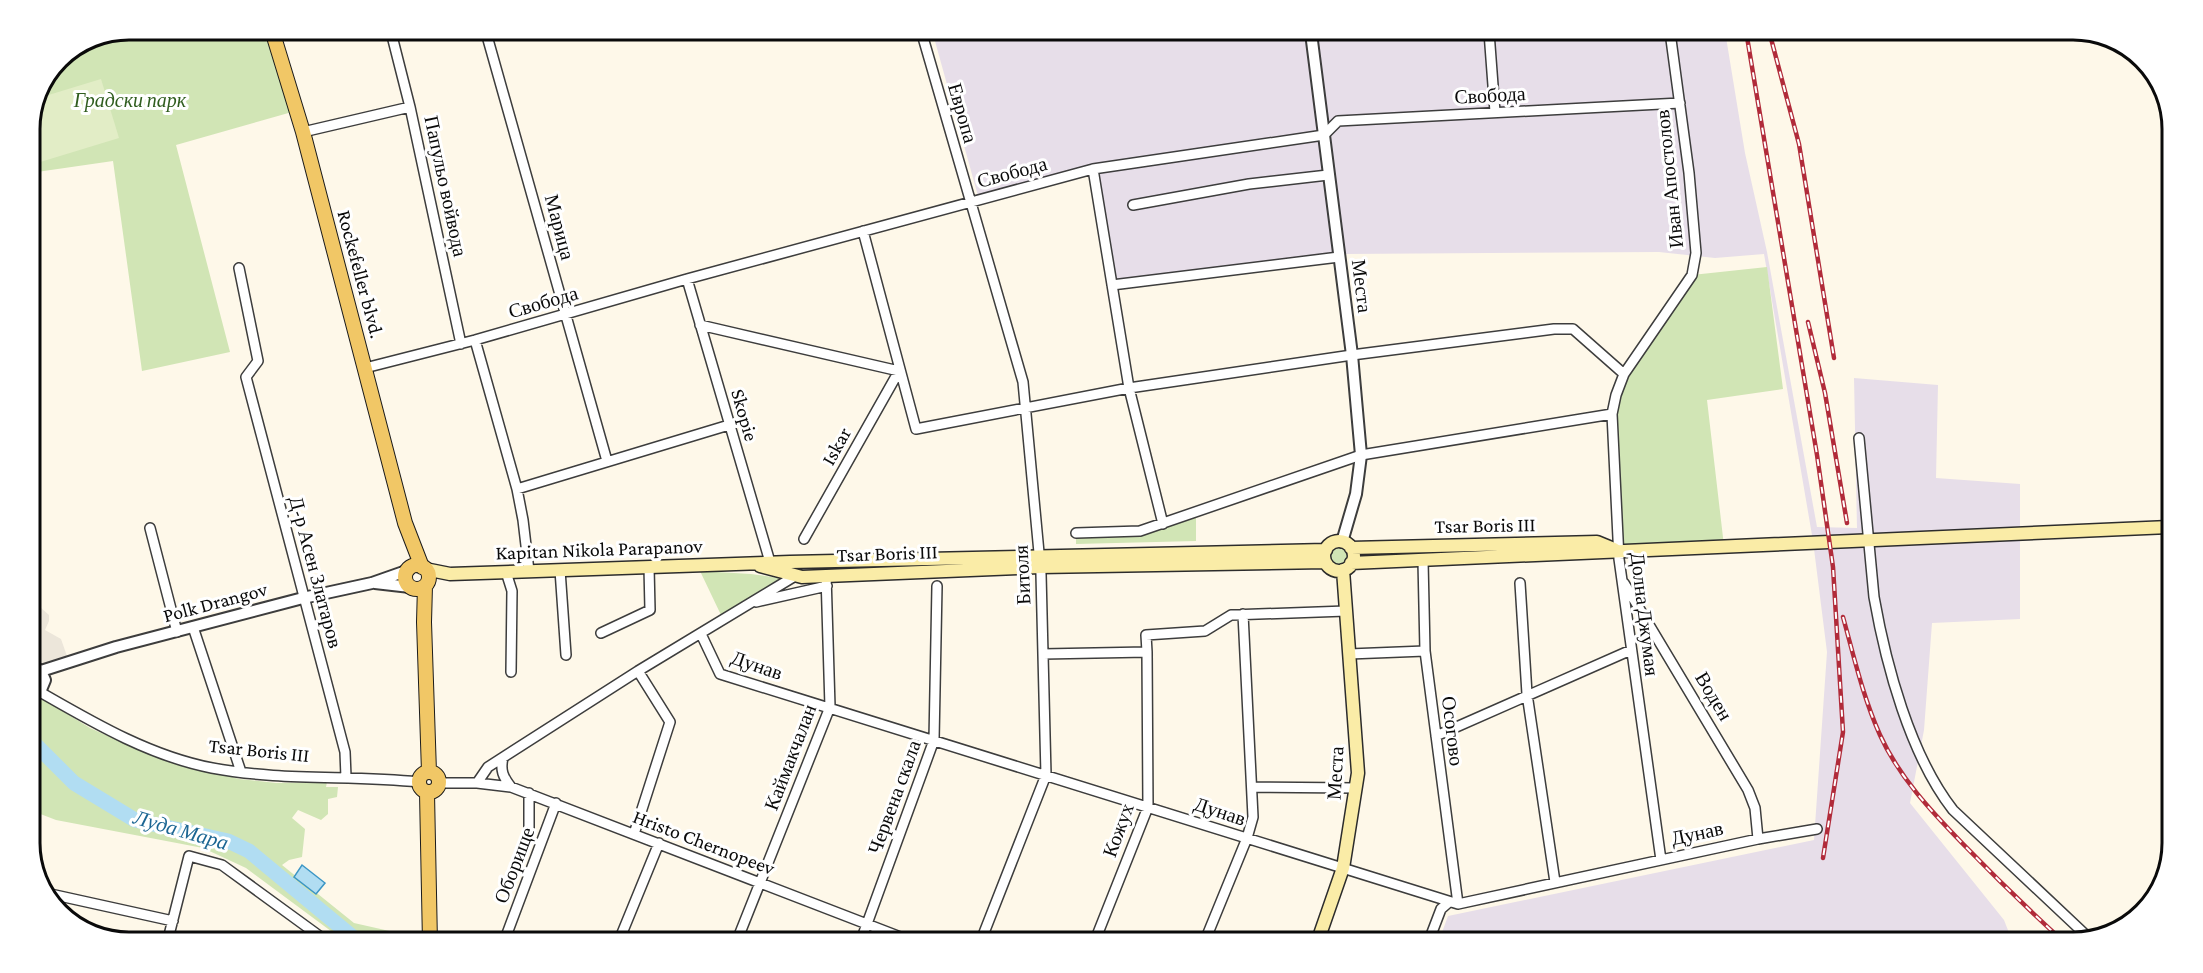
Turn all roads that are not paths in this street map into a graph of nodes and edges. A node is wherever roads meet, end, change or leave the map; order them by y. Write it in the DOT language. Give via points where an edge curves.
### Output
graph roads {
  1 [pos="275,41"];
  2 [pos="393,41"];
  3 [pos="488,41"];
  4 [pos="924,41"];
  5 [pos="1312,41"];
  6 [pos="1490,41"];
  7 [pos="1671,41"];
  8 [pos="1680,103"];
  9 [pos="410,107"];
  10 [pos="1495,112"];
  11 [pos="303,132"];
  12 [pos="1324,135"];
  13 [pos="1093,169"];
  14 [pos="1328,175"];
  15 [pos="969,202"];
  16 [pos="1133,205"];
  17 [pos="863,231"];
  18 [pos="1339,257"];
  19 [pos="239,268"];
  20 [pos="687,279"];
  21 [pos="1112,285"];
  22 [pos="564,314"];
  23 [pos="700,325"];
  24 [pos="475,340"];
  25 [pos="461,344"];
  26 [pos="1352,355"];
  27 [pos="365,368"];
  28 [pos="899,371"];
  29 [pos="1624,374"];
  30 [pos="1129,388"];
  31 [pos="1026,407"];
  32 [pos="1612,414"];
  33 [pos="729,425"];
  34 [pos="1859,438"];
  35 [pos="1361,455"];
  36 [pos="607,462"];
  37 [pos="517,489"];
  38 [pos="1163,524"];
  39 [pos="2162,526"];
  40 [pos="150,528"];
  41 [pos="1076,533"];
  42 [pos="1869,539"];
  43 [pos="804,540"];
  44 [pos="1346,545"];
  45 [pos="1618,550"];
  46 [pos="1325,556"];
  47 [pos="802,561"];
  48 [pos="1423,561"];
  49 [pos="770,562"];
  50 [pos="1040,562"];
  51 [pos="750,563"];
  52 [pos="649,567"];
  53 [pos="1347,567"];
  54 [pos="560,570"];
  55 [pos="529,571"];
  56 [pos="506,572"];
  57 [pos="798,576"];
  58 [pos="418,577"];
  59 [pos="1622,579"];
  60 [pos="826,580"];
  61 [pos="372,583"];
  62 [pos="1521,583"];
  63 [pos="936,586"];
  64 [pos="303,598"];
  65 [pos="750,603"];
  66 [pos="1346,610"];
  67 [pos="1243,614"];
  68 [pos="193,627"];
  69 [pos="177,632"];
  70 [pos="601,633"];
  71 [pos="701,634"];
  72 [pos="1631,650"];
  73 [pos="1425,651"];
  74 [pos="1147,652"];
  75 [pos="1043,654"];
  76 [pos="1349,654"];
  77 [pos="566,655"];
  78 [pos="638,671"];
  79 [pos="512,672"];
  80 [pos="43,675"];
  81 [pos="41,680"];
  82 [pos="1527,694"];
  83 [pos="41,697"];
  84 [pos="830,707"];
  85 [pos="1436,736"];
  86 [pos="934,740"];
  87 [pos="503,758"];
  88 [pos="241,772"];
  89 [pos="429,772"];
  90 [pos="1046,775"];
  91 [pos="346,777"];
  92 [pos="440,783"];
  93 [pos="477,783"];
  94 [pos="423,787"];
  95 [pos="511,787"];
  96 [pos="1252,787"];
  97 [pos="1356,788"];
  98 [pos="530,793"];
  99 [pos="556,803"];
  100 [pos="1148,807"];
  101 [pos="1817,829"];
  102 [pos="634,834"];
  103 [pos="1247,838"];
  104 [pos="529,839"];
  105 [pos="1758,839"];
  106 [pos="659,843"];
  107 [pos="1661,860"];
  108 [pos="1343,868"];
  109 [pos="759,882"];
  110 [pos="1555,882"];
  111 [pos="57,895"];
  112 [pos="1454,903"];
  113 [pos="173,921"];
  114 [pos="867,924"];
  115 [pos="170,932"];
  116 [pos="314,932"];
  117 [pos="430,932"];
  118 [pos="512,932"];
  119 [pos="623,932"];
  120 [pos="740,932"];
  121 [pos="864,932"];
  122 [pos="888,932"];
  123 [pos="984,932"];
  124 [pos="1098,932"];
  125 [pos="1209,932"];
  126 [pos="1321,932"];
  127 [pos="1432,932"];
  128 [pos="2083,932"];
  1 -- 11 [label="main road, Rockefeller blvd."];
  2 -- 9 [label="street, Папульо войвода"];
  3 -- 22 [label="street, Марица"];
  4 -- 15 [label="street, Европа"];
  5 -- 12 [label="street, Места"];
  6 -- 10 [label="street"];
  7 -- 8 [label="street, Иван Апостолов"];
  8 -- 10 [label="street, Свобода"];
  8 -- 29 [label="street, Иван Апостолов" via="1696,253 1692,275"];
  9 -- 11 [label="street"];
  9 -- 25 [label="street, Папульо войвода"];
  10 -- 12 [label="street, Свобода" via="1338,121"];
  11 -- 27 [label="main road, Rockefeller blvd."];
  12 -- 13 [label="street, Свобода"];
  12 -- 14 [label="street, Места"];
  13 -- 15 [label="street, Свобода"];
  13 -- 21 [label="street"];
  14 -- 16 [label="street" via="1249,184"];
  14 -- 18 [label="street, Места"];
  15 -- 17 [label="street, Свобода"];
  15 -- 31 [label="street, Битоля" via="1023,382"];
  17 -- 20 [label="street, Свобода"];
  17 -- 28 [label="street"];
  18 -- 21 [label="street"];
  18 -- 26 [label="street, Места"];
  19 -- 64 [label="street, Д-р Асен Златаров" via="258,361 246,377"];
  20 -- 22 [label="street, Свобода"];
  20 -- 23 [label="street, Skopie"];
  21 -- 30 [label="street"];
  22 -- 24 [label="street, Свобода"];
  22 -- 36 [label="street, Марица"];
  23 -- 28 [label="street"];
  23 -- 33 [label="street, Skopie"];
  24 -- 25 [label="street, Свобода"];
  24 -- 37 [label="street"];
  25 -- 27 [label="street, Свобода"];
  26 -- 29 [label="street" via="1573,329"];
  26 -- 30 [label="street"];
  26 -- 35 [label="street, Места"];
  27 -- 58 [label="main road, Rockefeller blvd."];
  28 -- 31 [label="street" via="916,429"];
  28 -- 43 [label="street, Iskar"];
  29 -- 32 [label="street, Долна Джумая"];
  30 -- 31 [label="street"];
  30 -- 38 [label="street"];
  31 -- 50 [label="street, Битоля"];
  32 -- 35 [label="street"];
  32 -- 45 [label="street, Долна Джумая"];
  33 -- 36 [label="street"];
  33 -- 49 [label="street, Skopie"];
  34 -- 42 [label="street"];
  35 -- 38 [label="street"];
  35 -- 44 [label="street, Места"];
  36 -- 37 [label="street"];
  37 -- 55 [label="street"];
  38 -- 41 [label="street" via="1140,531"];
  39 -- 42 [label="main road, Tsar Boris III"];
  40 -- 69 [label="street"];
  42 -- 45 [label="main road, Tsar Boris III"];
  42 -- 128 [label="street" via="1874,597 1885,644 1904,713 1936,789 1953,810"];
  44 -- 45 [label="main road, Tsar Boris III" via="1597,542"];
  44 -- 46 [label="main road" via="1332,543"];
  44 -- 53 [label="main road" via="1353,556"];
  45 -- 48 [label="main road, Tsar Boris III"];
  45 -- 59 [label="street, Долна Джумая"];
  46 -- 50 [label="main road, Tsar Boris III"];
  46 -- 53 [label="main road" via="1332,570"];
  47 -- 49 [label="main road, Kapitan Nikola Parapanov"];
  47 -- 50 [label="main road, Tsar Boris III"];
  47 -- 57 [label="main road"];
  48 -- 53 [label="main road, Tsar Boris III"];
  48 -- 73 [label="street, Осогово"];
  49 -- 51 [label="main road, Kapitan Nikola Parapanov"];
  50 -- 60 [label="main road, Tsar Boris III"];
  50 -- 75 [label="street, Битоля"];
  51 -- 52 [label="main road, Kapitan Nikola Parapanov"];
  51 -- 57 [label="main road, Kapitan Nikola Parapanov"];
  52 -- 54 [label="main road, Kapitan Nikola Parapanov"];
  52 -- 70 [label="street" via="650,610"];
  53 -- 66 [label="main road, Места"];
  54 -- 55 [label="main road, Kapitan Nikola Parapanov"];
  54 -- 77 [label="street"];
  55 -- 56 [label="main road, Kapitan Nikola Parapanov"];
  56 -- 58 [label="main road, Kapitan Nikola Parapanov"];
  56 -- 79 [label="street" via="512,591"];
  57 -- 60 [label="main road, Tsar Boris III"];
  57 -- 65 [label="street, Tsar Boris III"];
  58 -- 61 [label="street"];
  58 -- 61 [label="street"];
  58 -- 89 [label="main road, Rockefeller blvd." via="424,622"];
  59 -- 72 [label="street, Долна Джумая"];
  59 -- 105 [label="street, Воден" via="1748,790 1755,808"];
  60 -- 65 [label="street"];
  60 -- 84 [label="street, Каймакчалан"];
  61 -- 64 [label="street, Polk Drangov"];
  62 -- 82 [label="street"];
  63 -- 86 [label="street, Червена скала"];
  64 -- 68 [label="street, Polk Drangov"];
  64 -- 91 [label="street, Д-р Асен Златаров" via="345,752"];
  65 -- 71 [label="street, Tsar Boris III"];
  66 -- 67 [label="street"];
  66 -- 76 [label="main road, Места"];
  67 -- 74 [label="street" via="1231,615 1205,631 1146,634"];
  67 -- 96 [label="street"];
  68 -- 69 [label="street, Polk Drangov"];
  68 -- 88 [label="street"];
  69 -- 80 [label="street, Polk Drangov" via="69,662"];
  71 -- 78 [label="street, Tsar Boris III"];
  71 -- 84 [label="street, Дунав" via="720,674"];
  72 -- 82 [label="street"];
  72 -- 107 [label="street, Долна Джумая"];
  73 -- 76 [label="street"];
  73 -- 85 [label="street, Осогово"];
  74 -- 75 [label="street"];
  74 -- 100 [label="street, Кожух"];
  75 -- 90 [label="street, Битоля"];
  76 -- 97 [label="main road, Места" via="1358,758"];
  78 -- 87 [label="street, Tsar Boris III"];
  78 -- 102 [label="street" via="670,722"];
  80 -- 81 [label="street"];
  82 -- 85 [label="street"];
  82 -- 110 [label="street"];
  83 -- 88 [label="street, Tsar Boris III" via="161,753 211,768"];
  84 -- 86 [label="street, Дунав"];
  84 -- 109 [label="street, Каймакчалан"];
  85 -- 112 [label="street, Осогово"];
  86 -- 90 [label="street, Дунав"];
  86 -- 114 [label="street, Червена скала"];
  87 -- 93 [label="street, Tsar Boris III" via="488,767"];
  87 -- 95 [label="street" via="500,768"];
  88 -- 91 [label="street, Tsar Boris III"];
  89 -- 92 [label="main road" via="436,774"];
  89 -- 94 [label="main road" via="423,773"];
  90 -- 100 [label="street, Дунав"];
  90 -- 123 [label="street, Битоля"];
  91 -- 94 [label="street, Tsar Boris III"];
  92 -- 93 [label="street"];
  92 -- 94 [label="main road" via="434,792"];
  93 -- 95 [label="street, Hristo Chernopeev"];
  94 -- 117 [label="main road"];
  95 -- 98 [label="street, Hristo Chernopeev"];
  96 -- 97 [label="street"];
  96 -- 103 [label="street" via="1253,817"];
  97 -- 108 [label="main road, Места"];
  98 -- 99 [label="street, Hristo Chernopeev"];
  98 -- 104 [label="street"];
  99 -- 102 [label="street, Hristo Chernopeev"];
  99 -- 118 [label="street, Оборище"];
  100 -- 103 [label="street, Дунав"];
  100 -- 124 [label="street, Кожух"];
  101 -- 105 [label="street, Дунав"];
  102 -- 106 [label="street, Hristo Chernopeev"];
  103 -- 108 [label="street, Дунав"];
  103 -- 125 [label="street"];
  105 -- 107 [label="street, Дунав"];
  106 -- 109 [label="street, Hristo Chernopeev"];
  106 -- 119 [label="street"];
  107 -- 110 [label="street, Дунав"];
  108 -- 112 [label="street, Дунав"];
  108 -- 126 [label="main road, Места"];
  109 -- 114 [label="street, Hristo Chernopeev"];
  109 -- 120 [label="street, Каймакчалан"];
  110 -- 112 [label="street, Дунав"];
  111 -- 113 [label="street"];
  112 -- 127 [label="street" via="1440,909"];
  113 -- 115 [label="street"];
  113 -- 116 [label="street" via="189,856 222,866"];
  114 -- 121 [label="street, Червена скала"];
  114 -- 122 [label="street, Hristo Chernopeev"];
}
